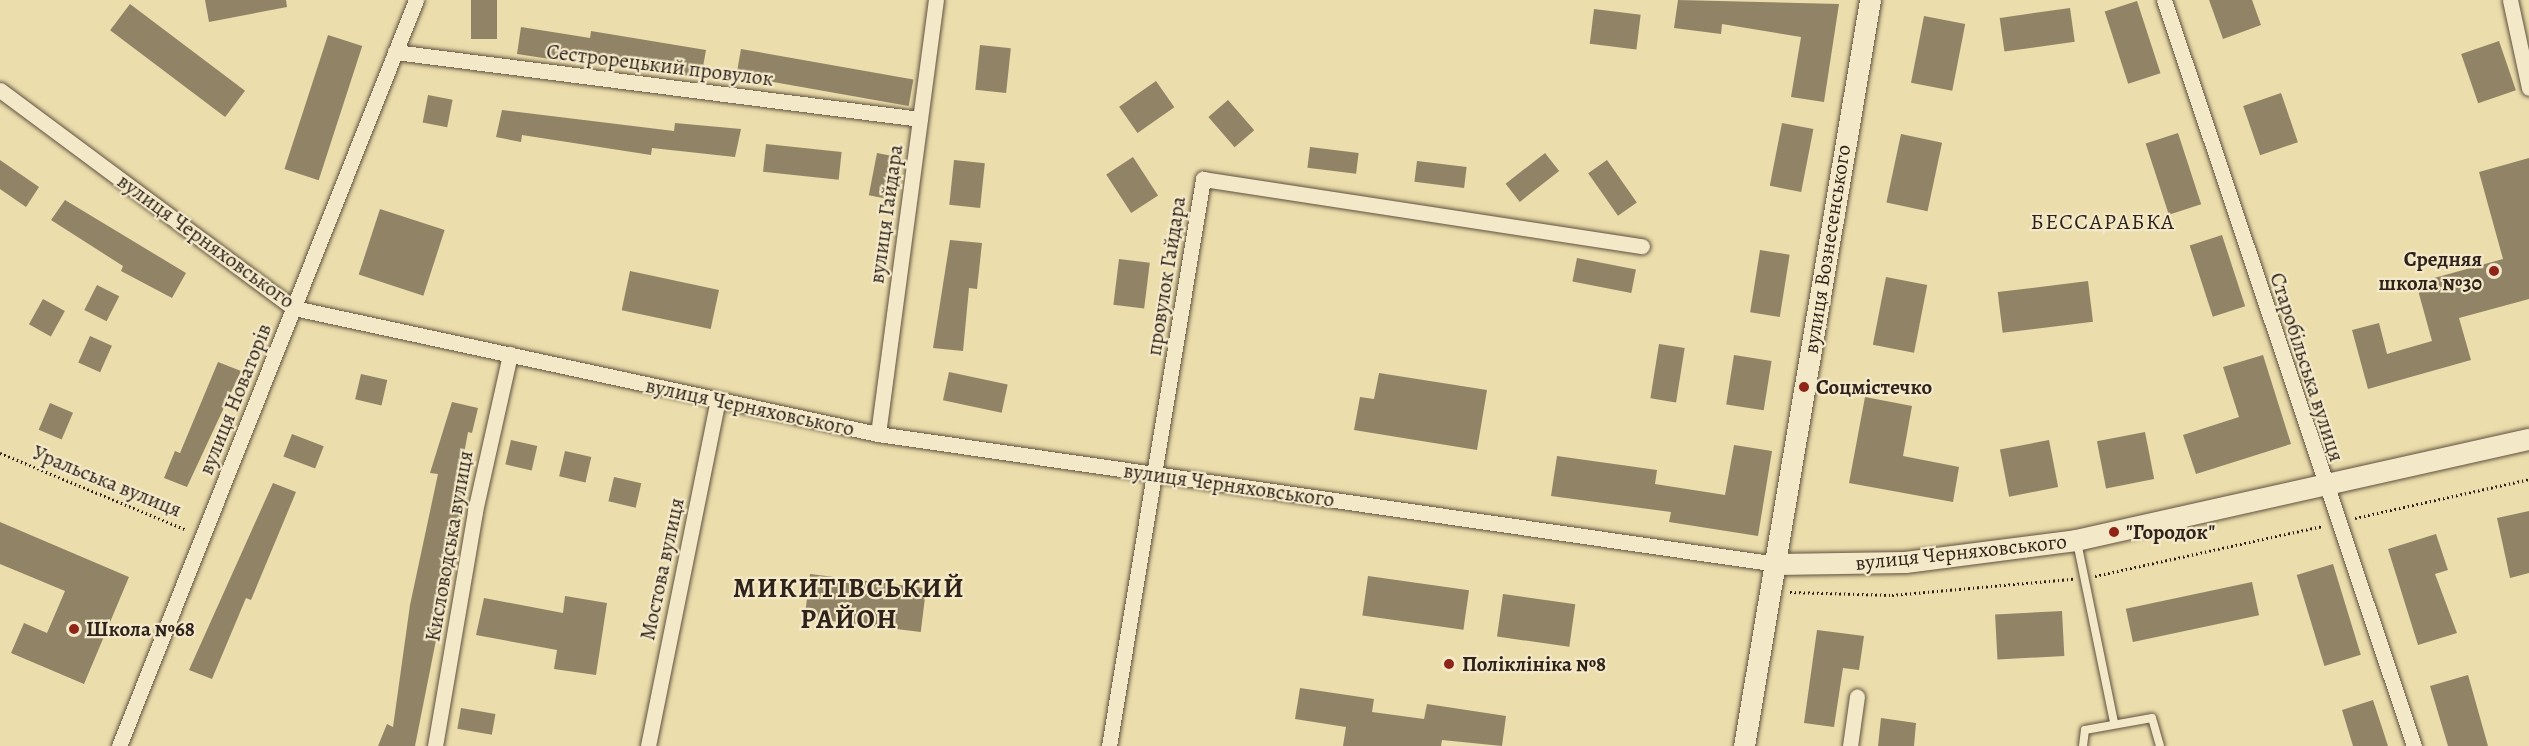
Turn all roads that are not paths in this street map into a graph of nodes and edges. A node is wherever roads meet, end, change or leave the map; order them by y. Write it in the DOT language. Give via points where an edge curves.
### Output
graph roads {
  1 [pos="416,0"];
  2 [pos="936,0"];
  3 [pos="1870,0"];
  4 [pos="2164,0"];
  5 [pos="2510,0"];
  6 [pos="395,52"];
  7 [pos="2529,88"];
  8 [pos="0,90"];
  9 [pos="920,119"];
  10 [pos="1642,246"];
  11 [pos="294,308"];
  12 [pos="510,354"];
  13 [pos="718,400"];
  14 [pos="878,434"];
  15 [pos="2529,439"];
  16 [pos="1154,474"];
  17 [pos="2324,486"];
  18 [pos="2076,540"];
  19 [pos="1777,564"];
  20 [pos="1857,696"];
  21 [pos="2114,722"];
  22 [pos="119,746"];
  23 [pos="435,746"];
  24 [pos="648,746"];
  25 [pos="1108,746"];
  26 [pos="1744,746"];
  27 [pos="1850,746"];
  28 [pos="2084,746"];
  29 [pos="2160,746"];
  30 [pos="2414,746"];
  1 -- 6 [label="street, вулиця Новаторів"];
  2 -- 9 [label="street, вулиця Гайдара"];
  3 -- 19 [label="main road, вулиця Вознесенського"];
  4 -- 17 [label="street, Старобільська вулиця"];
  5 -- 7 [label="street"];
  6 -- 9 [label="street, Сестрорецький провулок"];
  6 -- 11 [label="street, вулиця Новаторів"];
  8 -- 11 [label="street, вулиця Черняховського"];
  9 -- 14 [label="street, вулиця Гайдара"];
  10 -- 16 [label="street, провулок Гайдара" via="1203,178"];
  11 -- 12 [label="street, вулиця Черняховського"];
  11 -- 22 [label="street, вулиця Новаторів"];
  12 -- 13 [label="street, вулиця Черняховського"];
  12 -- 23 [label="street, Кисловодська вулиця" via="475,511"];
  13 -- 14 [label="street, вулиця Черняховського"];
  13 -- 24 [label="street, Мостова вулиця"];
  14 -- 16 [label="street, вулиця Черняховського"];
  15 -- 17 [label="main road, вулиця Черняховського"];
  16 -- 19 [label="street, вулиця Черняховського"];
  16 -- 25 [label="street, провулок Гайдара"];
  17 -- 18 [label="main road, вулиця Черняховського"];
  17 -- 30 [label="street, Старобільська вулиця"];
  18 -- 19 [label="main road, вулиця Черняховського" via="1905,562"];
  18 -- 21 [label="lane"];
  19 -- 26 [label="main road, вулиця Вознесенського"];
  20 -- 27 [label="street"];
  21 -- 28 [label="lane" via="2085,730"];
  21 -- 29 [label="lane" via="2152,718"];
}
